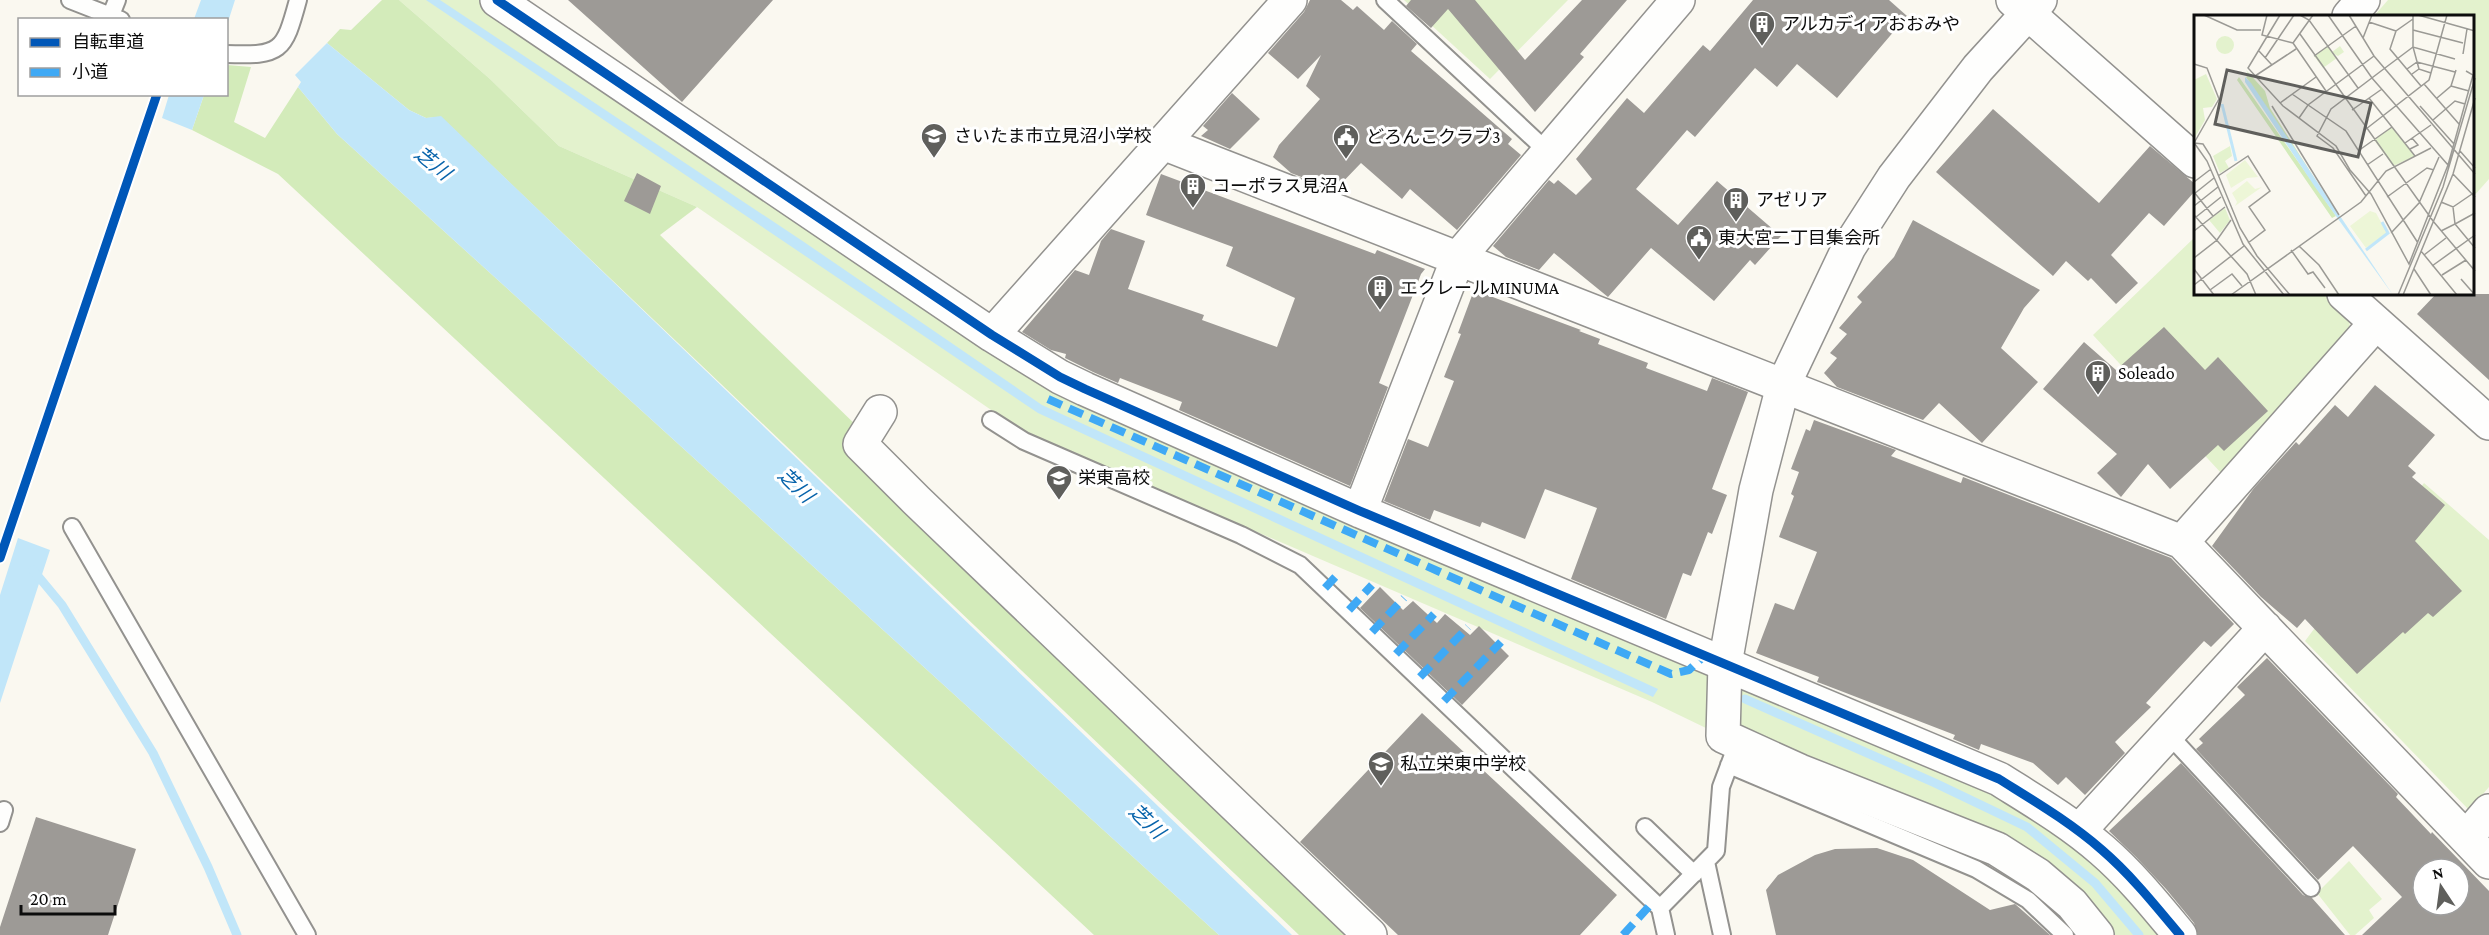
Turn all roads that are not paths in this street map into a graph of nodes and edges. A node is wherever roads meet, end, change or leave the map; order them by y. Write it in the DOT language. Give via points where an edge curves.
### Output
graph roads {
  1 [pos="70,0"];
  2 [pos="298,0"];
  3 [pos="497,0"];
  4 [pos="1290,0"];
  5 [pos="1385,0"];
  6 [pos="1678,0"];
  7 [pos="2363,0"];
  8 [pos="2027,5"];
  9 [pos="116,12"];
  10 [pos="2350,15"];
  11 [pos="228,54"];
  12 [pos="1162,143"];
  13 [pos="1549,153"];
  14 [pos="2194,160"];
  15 [pos="1458,258"];
  16 [pos="2346,296"];
  17 [pos="2376,323"];
  18 [pos="992,336"];
  19 [pos="1783,386"];
  20 [pos="880,412"];
  21 [pos="991,420"];
  22 [pos="2489,423"];
  23 [pos="1360,511"];
  24 [pos="72,527"];
  25 [pos="2182,542"];
  26 [pos="2265,628"];
  27 [pos="1725,664"];
  28 [pos="2169,735"];
  29 [pos="1734,754"];
  30 [pos="2489,811"];
  31 [pos="1645,827"];
  32 [pos="2079,831"];
  33 [pos="2466,838"];
  34 [pos="2489,862"];
  35 [pos="1700,868"];
  36 [pos="2311,888"];
  37 [pos="1660,908"];
  38 [pos="307,935"];
  39 [pos="1370,935"];
  40 [pos="1666,935"];
  41 [pos="1722,935"];
  42 [pos="2065,935"];
  43 [pos="2097,935"];
  44 [pos="2180,935"];
  1 -- 9 [label="lane"];
  2 -- 11 [label="lane" via="291,27 277,50"];
  3 -- 18 [label="street"];
  4 -- 12 [label="street"];
  5 -- 13 [label="lane"];
  6 -- 13 [label="street"];
  7 -- 10 [label="street"];
  8 -- 14 [label="street"];
  8 -- 19 [label="street" via="1894,177 1850,247"];
  12 -- 15 [label="street"];
  12 -- 18 [label="street"];
  13 -- 15 [label="street"];
  15 -- 19 [label="street"];
  15 -- 23 [label="street"];
  16 -- 17 [label="street"];
  17 -- 22 [label="street"];
  17 -- 25 [label="street"];
  18 -- 23 [label="street" via="1060,378"];
  19 -- 25 [label="street"];
  19 -- 27 [label="street" via="1756,490"];
  20 -- 39 [label="street" via="860,444"];
  21 -- 37 [label="lane" via="1024,441 1241,535 1300,565"];
  23 -- 27 [label="street"];
  24 -- 38 [label="lane"];
  25 -- 26 [label="street"];
  26 -- 28 [label="street"];
  26 -- 33 [label="street"];
  27 -- 29 [label="street" via="1723,736"];
  27 -- 32 [label="street" via="1999,779"];
  28 -- 32 [label="street"];
  28 -- 36 [label="lane"];
  29 -- 35 [label="lane" via="1721,787 1716,851"];
  29 -- 42 [label="lane" via="1976,868 2028,900"];
  29 -- 43 [label="street" via="1800,771 1997,849 2038,875 2072,904"];
  30 -- 33 [label="street"];
  31 -- 35 [label="lane"];
  32 -- 44 [label="street" via="2129,876"];
  33 -- 34 [label="street"];
  35 -- 37 [label="lane"];
  35 -- 41 [label="lane"];
  37 -- 40 [label="lane"];
}
